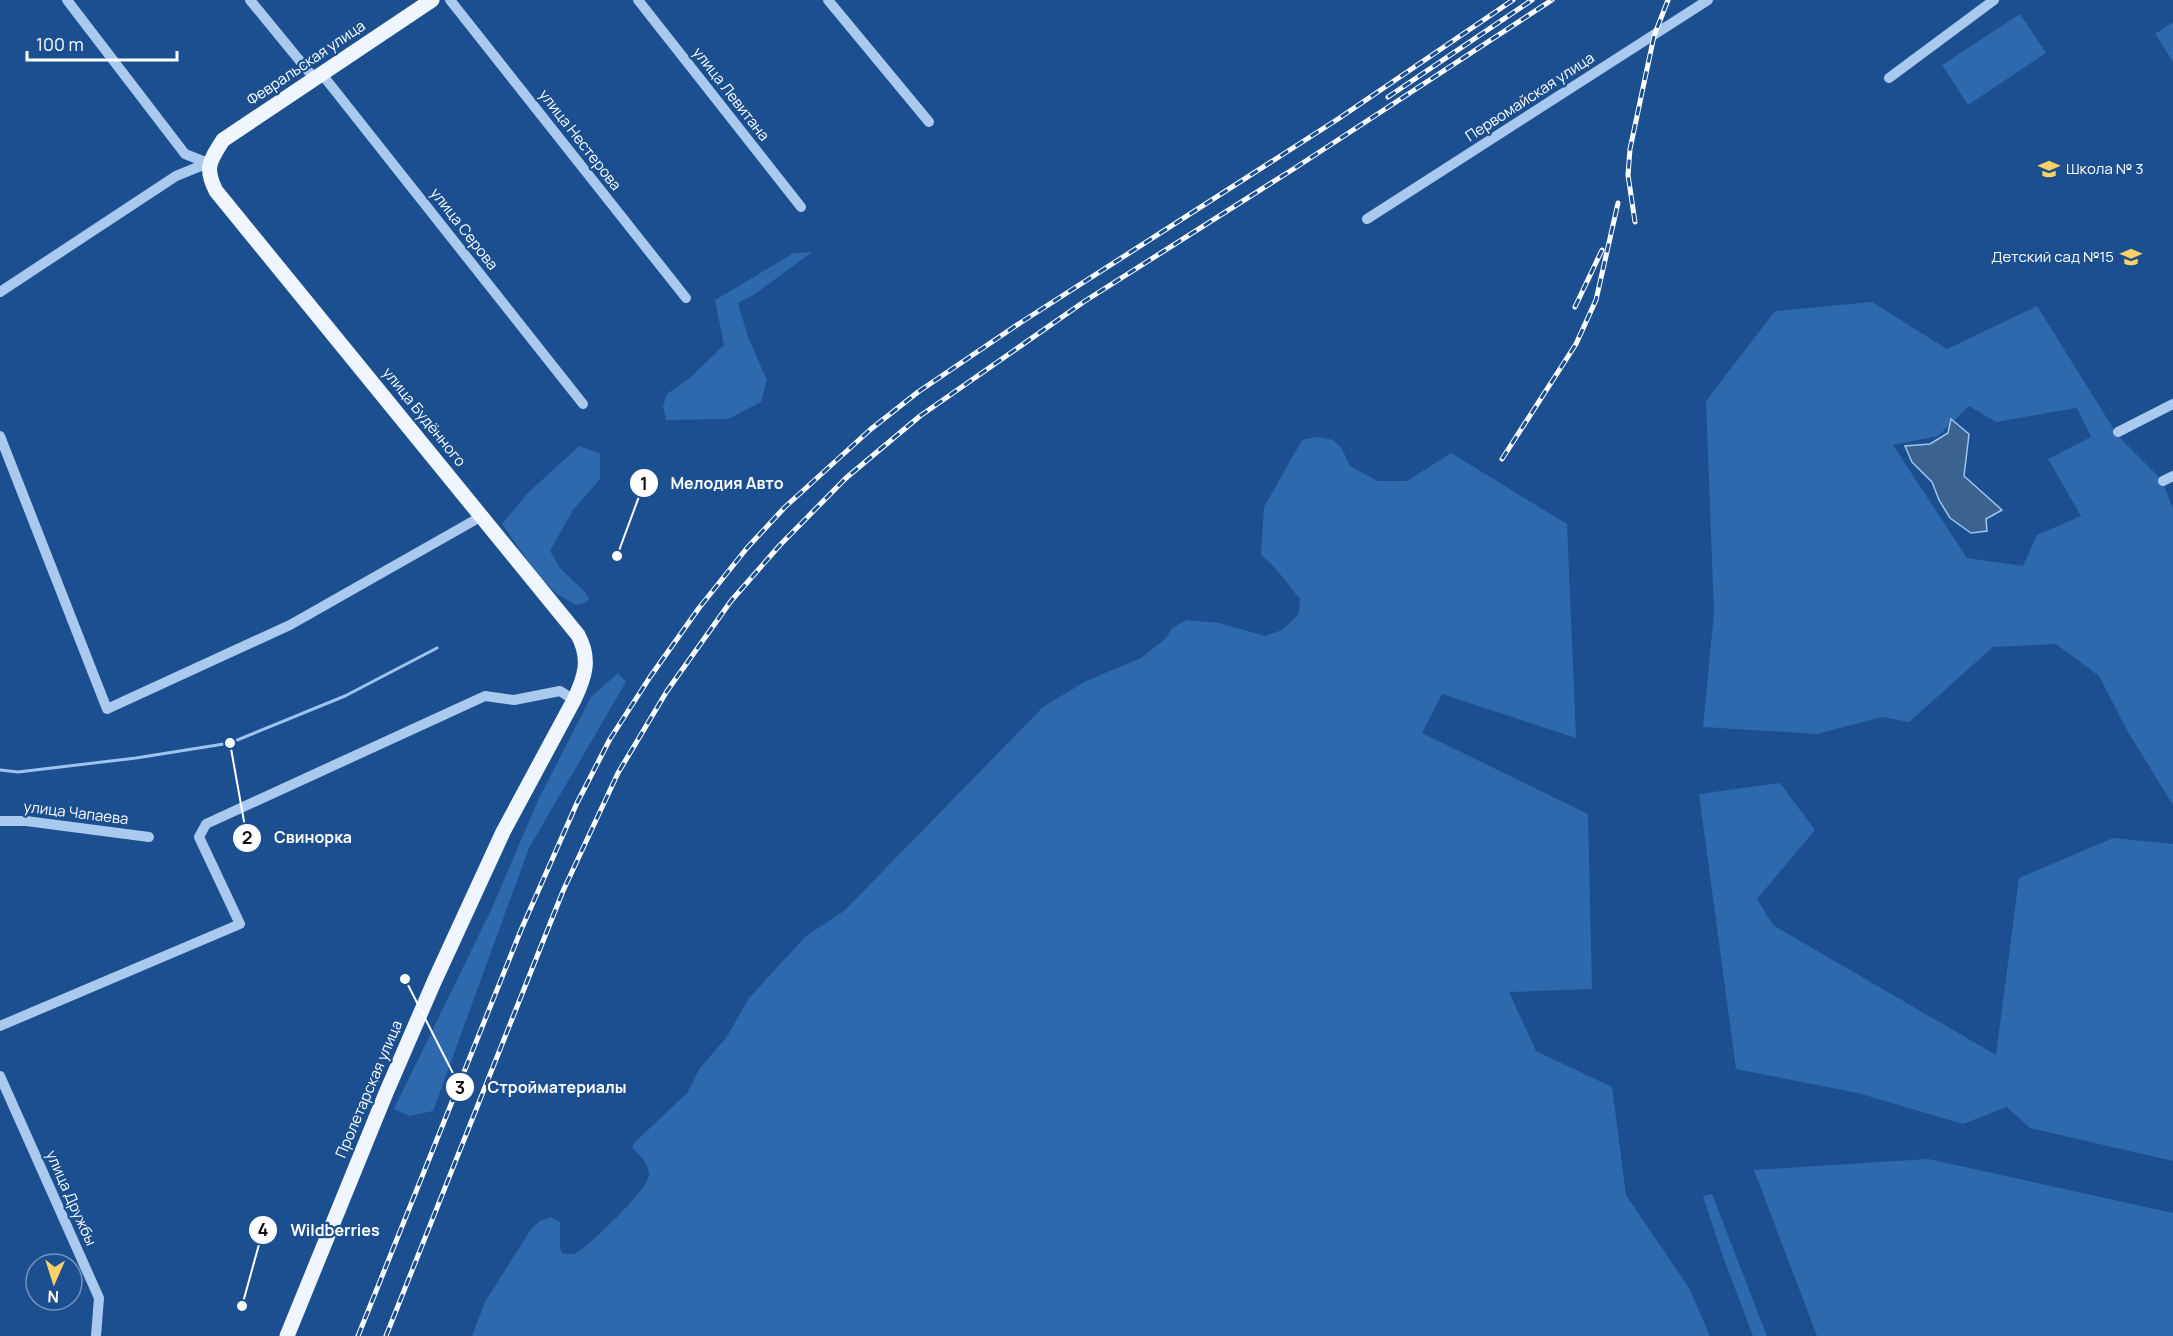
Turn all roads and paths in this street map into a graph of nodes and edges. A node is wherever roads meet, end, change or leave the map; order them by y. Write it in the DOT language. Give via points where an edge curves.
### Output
graph roads {
  1 [pos="67,0"];
  2 [pos="250,0"];
  3 [pos="432,0"];
  4 [pos="450,0"];
  5 [pos="638,0"];
  6 [pos="828,0"];
  7 [pos="1708,0"];
  8 [pos="1994,0"];
  9 [pos="317,76"];
  10 [pos="1889,78"];
  11 [pos="929,122"];
  12 [pos="208,164"];
  13 [pos="801,207"];
  14 [pos="1367,219"];
  15 [pos="0,292"];
  16 [pos="686,298"];
  17 [pos="583,404"];
  18 [pos="2173,404"];
  19 [pos="2118,432"];
  20 [pos="0,436"];
  21 [pos="482,516"];
  22 [pos="574,700"];
  23 [pos="0,820"];
  24 [pos="149,837"];
  25 [pos="0,1026"];
  26 [pos="0,1076"];
  27 [pos="96,1336"];
  28 [pos="287,1336"];
  1 -- 12 [label="street" via="185,154"];
  2 -- 9 [label="street, улица Серова"];
  3 -- 9 [label="main road, Февральская улица"];
  4 -- 16 [label="street, улица Нестерова"];
  5 -- 13 [label="street, улица Левитана"];
  6 -- 11 [label="street"];
  7 -- 14 [label="street, Первомайская улица"];
  8 -- 10 [label="street"];
  9 -- 12 [label="main road, Февральская улица" via="223,140"];
  9 -- 17 [label="street, улица Серова"];
  12 -- 15 [label="street" via="176,176"];
  12 -- 21 [label="main road, улица Будённого" via="216,191"];
  18 -- 19 [label="street"];
  20 -- 21 [label="street" via="107,709 290,625"];
  21 -- 22 [label="main road, улица Будённого" via="584,646 586,669"];
  22 -- 25 [label="street" via="560,692 514,700 485,696 206,824 200,837 240,924"];
  22 -- 28 [label="main road, Пролетарская улица" via="502,832 434,982"];
  23 -- 24 [label="street, улица Чапаева"];
  26 -- 27 [label="street, улица Дружбы" via="99,1298"];
}
